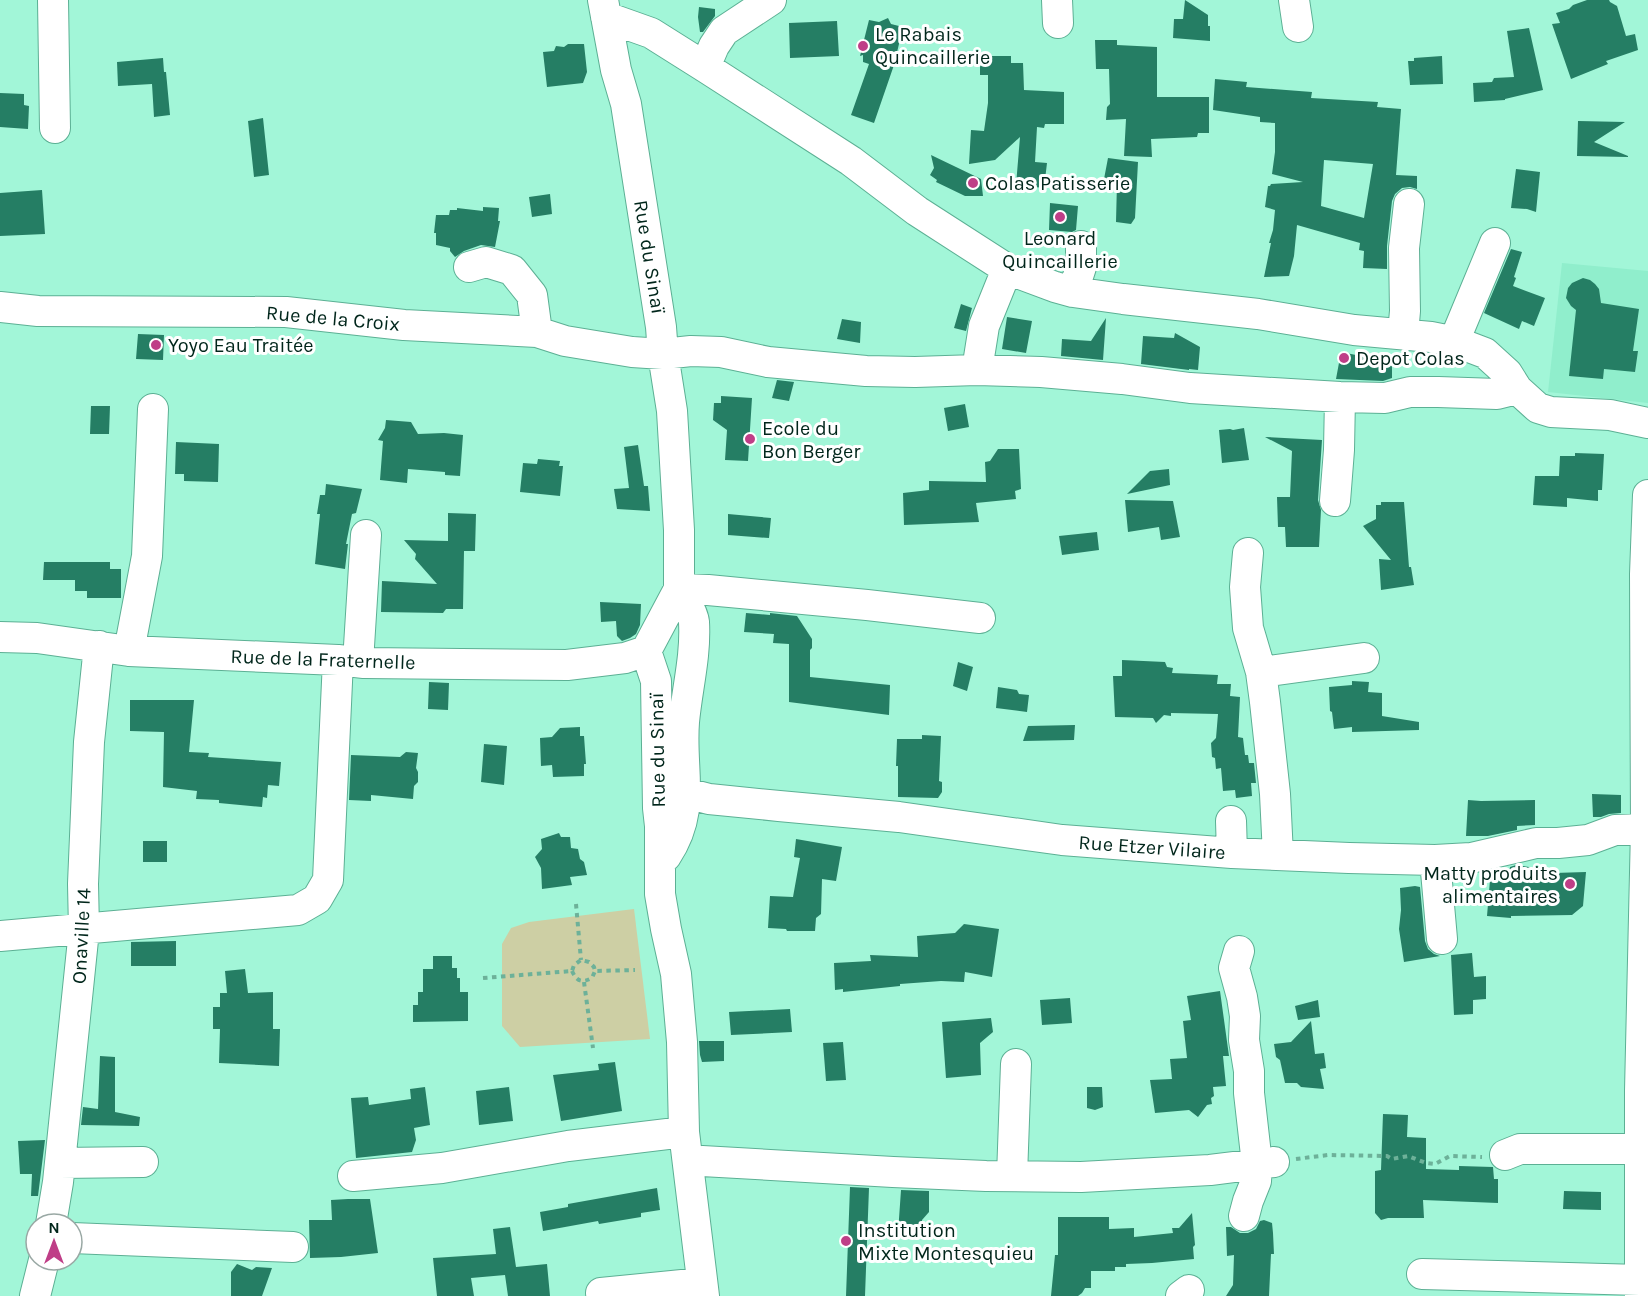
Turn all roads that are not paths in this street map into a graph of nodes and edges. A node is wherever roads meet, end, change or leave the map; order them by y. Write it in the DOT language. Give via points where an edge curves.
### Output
graph roads {
  1 [pos="53,0"];
  2 [pos="762,0"];
  3 [pos="772,0"];
  4 [pos="604,9"];
  5 [pos="705,67"];
  6 [pos="55,128"];
  7 [pos="1409,204"];
  8 [pos="1495,243"];
  9 [pos="1081,246"];
  10 [pos="470,267"];
  11 [pos="1007,269"];
  12 [pos="1072,292"];
  13 [pos="0,307"];
  14 [pos="537,332"];
  15 [pos="1403,334"];
  16 [pos="1456,342"];
  17 [pos="663,354"];
  18 [pos="977,370"];
  19 [pos="1517,389"];
  20 [pos="1340,397"];
  21 [pos="153,409"];
  22 [pos="1648,423"];
  23 [pos="1648,495"];
  24 [pos="1335,501"];
  25 [pos="366,535"];
  26 [pos="1248,553"];
  27 [pos="679,589"];
  28 [pos="980,618"];
  29 [pos="0,637"];
  30 [pos="99,646"];
  31 [pos="129,651"];
  32 [pos="646,651"];
  33 [pos="1364,658"];
  34 [pos="348,661"];
  35 [pos="1261,672"];
  36 [pos="667,798"];
  37 [pos="1231,821"];
  38 [pos="1646,829"];
  39 [pos="1232,853"];
  40 [pos="1278,855"];
  41 [pos="1435,860"];
  42 [pos="1646,905"];
  43 [pos="84,930"];
  44 [pos="0,936"];
  45 [pos="1442,939"];
  46 [pos="1239,951"];
  47 [pos="1645,1038"];
  48 [pos="1016,1064"];
  49 [pos="684,1132"];
  50 [pos="1641,1149"];
  51 [pos="1505,1155"];
  52 [pos="143,1162"];
  53 [pos="60,1163"];
  54 [pos="689,1163"];
  55 [pos="1266,1163"];
  56 [pos="353,1176"];
  57 [pos="1012,1176"];
  58 [pos="53,1212"];
  59 [pos="1244,1216"];
  60 [pos="84,1238"];
  61 [pos="294,1247"];
  62 [pos="41,1272"];
  63 [pos="1422,1274"];
  64 [pos="1640,1288"];
  65 [pos="703,1289"];
  66 [pos="601,1293"];
  67 [pos="35,1296"];
  1 -- 6 [label="street"];
  2 -- 3 [label="street"];
  3 -- 5 [label="street" via="724,31"];
  4 -- 5 [label="street"];
  4 -- 17 [label="street, Rue du Sinaï" via="626,104"];
  5 -- 11 [label="street" via="851,161 917,212"];
  7 -- 15 [label="street"];
  8 -- 16 [label="street"];
  9 -- 12 [label="street" via="1082,267"];
  10 -- 14 [label="street" via="486,262 512,270 532,295"];
  11 -- 12 [label="street"];
  11 -- 18 [label="street" via="984,326"];
  12 -- 15 [label="street"];
  13 -- 14 [label="street, Rue de la Croix" via="286,312 404,325"];
  14 -- 17 [label="street, Rue de la Croix" via="565,341"];
  15 -- 16 [label="street"];
  16 -- 19 [label="street" via="1485,353 1507,373"];
  17 -- 18 [label="street, Rue de la Croix" via="721,352 768,362 866,371"];
  17 -- 27 [label="street, Rue du Sinaï" via="672,411"];
  18 -- 20 [label="street, Rue de la Croix"];
  19 -- 20 [label="street, Rue de la Croix" via="1497,394 1410,392 1385,398"];
  19 -- 22 [label="street" via="1538,408 1551,412 1610,415"];
  20 -- 24 [label="street"];
  21 -- 31 [label="street" via="147,556"];
  23 -- 38 [label="street"];
  25 -- 34 [label="street"];
  26 -- 35 [label="street" via="1248,628"];
  27 -- 28 [label="street" via="867,604"];
  27 -- 32 [label="street, Rue du Sinaï"];
  27 -- 36 [label="street" via="694,619 693,654 682,738"];
  29 -- 30 [label="street, Rue de la Fraternelle"];
  30 -- 31 [label="street, Rue de la Fraternelle"];
  30 -- 43 [label="street, Onaville 14" via="89,742"];
  31 -- 34 [label="street, Rue de la Fraternelle"];
  32 -- 34 [label="street, Rue de la Fraternelle" via="625,658 567,665"];
  32 -- 36 [label="street, Rue du Sinaï" via="656,681"];
  33 -- 35 [label="street"];
  34 -- 43 [label="street" via="328,880 318,898 298,910"];
  35 -- 40 [label="street"];
  36 -- 39 [label="street, Rue Etzer Vilaire" via="899,817 1062,840"];
  36 -- 49 [label="street, Rue du Sinaï" via="660,826 660,894 676,974"];
  37 -- 39 [label="street"];
  38 -- 41 [label="street, Rue Etzer Vilaire" via="1616,830 1588,840 1536,843 1471,858"];
  38 -- 42 [label="street"];
  39 -- 40 [label="street, Rue Etzer Vilaire"];
  40 -- 41 [label="street, Rue Etzer Vilaire"];
  41 -- 45 [label="street"];
  42 -- 47 [label="street"];
  43 -- 44 [label="street"];
  43 -- 53 [label="street, Onaville 14"];
  46 -- 55 [label="street" via="1234,968 1245,1016 1249,1093"];
  47 -- 50 [label="street" via="1640,1091"];
  48 -- 57 [label="street"];
  49 -- 54 [label="street, Rue du Sinaï"];
  49 -- 56 [label="street" via="568,1146 442,1168"];
  50 -- 51 [label="street" via="1520,1149"];
  50 -- 64 [label="street"];
  52 -- 53 [label="street"];
  53 -- 58 [label="street, Onaville 14"];
  54 -- 57 [label="street"];
  54 -- 65 [label="street, Rue du Sinaï"];
  55 -- 57 [label="street" via="1081,1178"];
  55 -- 59 [label="street"];
  60 -- 61 [label="street"];
  62 -- 67 [label="street"];
  63 -- 64 [label="street"];
  65 -- 66 [label="street"];
}
